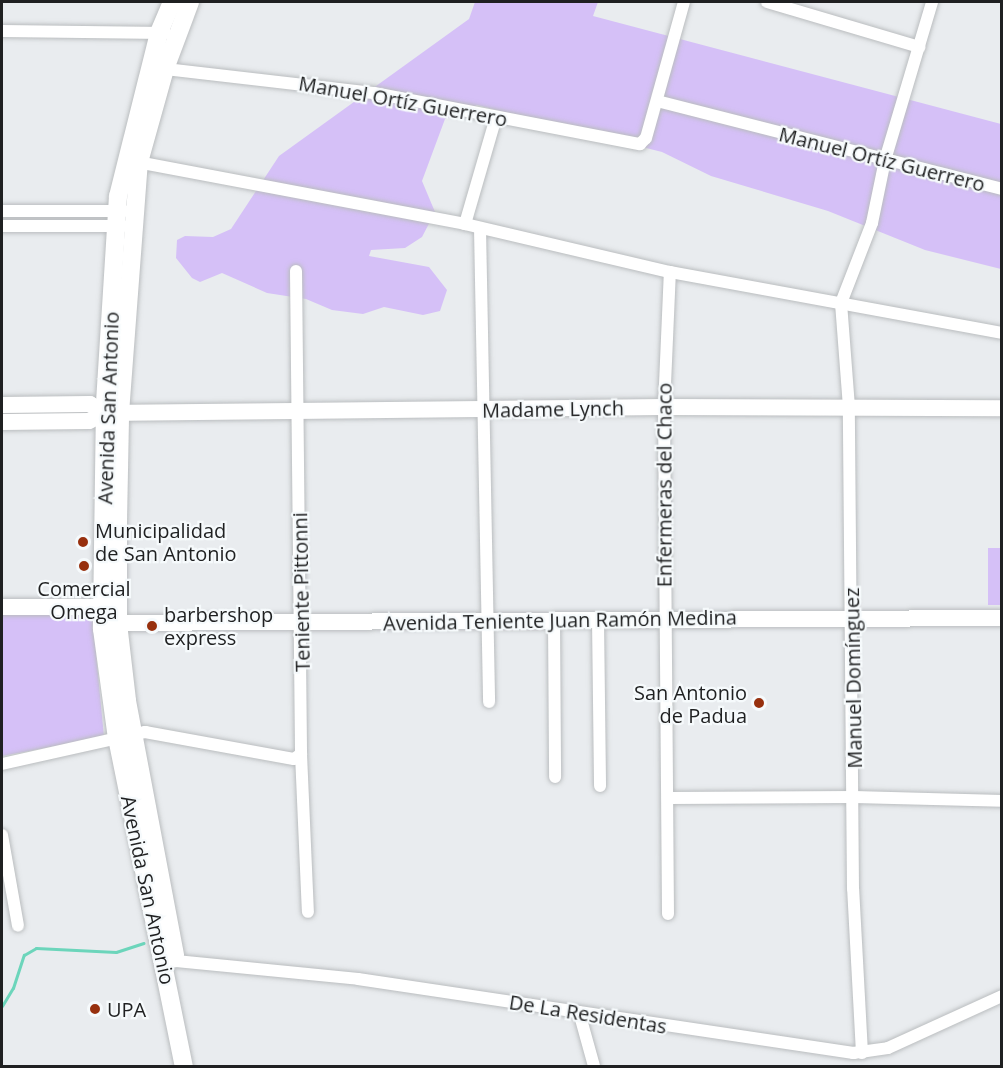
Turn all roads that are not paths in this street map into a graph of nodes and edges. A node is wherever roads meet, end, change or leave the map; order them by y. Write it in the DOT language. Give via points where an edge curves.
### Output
graph roads {
  1 [pos="172,2"];
  2 [pos="190,2"];
  3 [pos="684,2"];
  4 [pos="767,2"];
  5 [pos="932,2"];
  6 [pos="2,31"];
  7 [pos="168,33"];
  8 [pos="919,47"];
  9 [pos="165,69"];
  10 [pos="657,101"];
  11 [pos="496,117"];
  12 [pos="885,160"];
  13 [pos="132,161"];
  14 [pos="1001,186"];
  15 [pos="2,211"];
  16 [pos="126,219"];
  17 [pos="465,224"];
  18 [pos="2,226"];
  19 [pos="480,228"];
  20 [pos="296,271"];
  21 [pos="670,272"];
  22 [pos="841,303"];
  23 [pos="1002,333"];
  24 [pos="2,405"];
  25 [pos="664,407"];
  26 [pos="849,407"];
  27 [pos="1002,408"];
  28 [pos="483,411"];
  29 [pos="298,412"];
  30 [pos="112,413"];
  31 [pos="2,422"];
  32 [pos="2,596"];
  33 [pos="2,607"];
  34 [pos="111,608"];
  35 [pos="853,617"];
  36 [pos="1002,618"];
  37 [pos="598,619"];
  38 [pos="664,619"];
  39 [pos="554,620"];
  40 [pos="487,621"];
  41 [pos="301,622"];
  42 [pos="489,702"];
  43 [pos="125,737"];
  44 [pos="301,754"];
  45 [pos="2,764"];
  46 [pos="555,777"];
  47 [pos="600,786"];
  48 [pos="854,797"];
  49 [pos="668,798"];
  50 [pos="1002,801"];
  51 [pos="2,835"];
  52 [pos="308,912"];
  53 [pos="668,914"];
  54 [pos="18,926"];
  55 [pos="170,962"];
  56 [pos="1002,996"];
  57 [pos="579,1012"];
  58 [pos="862,1053"];
  59 [pos="184,1066"];
  60 [pos="197,1066"];
  61 [pos="594,1066"];
  1 -- 7 [label="main road, Avenida San Antonio"];
  2 -- 7 [label="main road, Avenida San Antonio"];
  3 -- 10 [label="street"];
  4 -- 8 [label="street"];
  5 -- 8 [label="street"];
  6 -- 7 [label="street"];
  7 -- 9 [label="main road, Avenida San Antonio"];
  7 -- 13 [label="main road, Avenida San Antonio"];
  8 -- 12 [label="street"];
  9 -- 11 [label="street, Manuel Ortíz Guerrero" via="374,93"];
  9 -- 13 [label="main road, Avenida San Antonio"];
  10 -- 11 [label="street, Manuel Ortíz Guerrero" via="646,138 640,144"];
  10 -- 12 [label="street, Manuel Ortíz Guerrero"];
  11 -- 17 [label="street"];
  12 -- 14 [label="street, Manuel Ortíz Guerrero"];
  12 -- 22 [label="street" via="862,253"];
  13 -- 16 [label="main road, Avenida San Antonio"];
  13 -- 17 [label="street"];
  15 -- 16 [label="street"];
  16 -- 18 [label="street"];
  16 -- 30 [label="main road, Avenida San Antonio"];
  17 -- 19 [label="street"];
  19 -- 21 [label="street"];
  19 -- 28 [label="street"];
  20 -- 29 [label="street, Teniente Pittonni"];
  21 -- 22 [label="street"];
  21 -- 25 [label="street, Enfermeras del Chaco"];
  22 -- 23 [label="street"];
  22 -- 26 [label="street, Manuel Domínguez"];
  24 -- 30 [label="street" via="90,404"];
  25 -- 26 [label="street, Madame Lynch"];
  25 -- 28 [label="street, Madame Lynch"];
  25 -- 38 [label="street, Enfermeras del Chaco"];
  26 -- 27 [label="street, Madame Lynch"];
  26 -- 35 [label="street, Manuel Domínguez"];
  28 -- 29 [label="street, Madame Lynch"];
  28 -- 40 [label="street"];
  29 -- 30 [label="street, Madame Lynch"];
  29 -- 41 [label="street, Teniente Pittonni"];
  30 -- 31 [label="street" via="89,421"];
  30 -- 34 [label="main road, Avenida San Antonio"];
  32 -- 34 [label="street"];
  33 -- 34 [label="street"];
  34 -- 41 [label="street, Avenida Teniente Juan Ramón Medina"];
  34 -- 43 [label="main road, Avenida San Antonio"];
  35 -- 36 [label="street, Avenida Teniente Juan Ramón Medina"];
  35 -- 38 [label="street, Avenida Teniente Juan Ramón Medina"];
  35 -- 48 [label="street, Manuel Domínguez"];
  37 -- 38 [label="street, Avenida Teniente Juan Ramón Medina"];
  37 -- 39 [label="street, Avenida Teniente Juan Ramón Medina"];
  37 -- 47 [label="street"];
  38 -- 49 [label="street, Enfermeras del Chaco"];
  39 -- 40 [label="street, Avenida Teniente Juan Ramón Medina"];
  39 -- 46 [label="street"];
  40 -- 41 [label="street, Avenida Teniente Juan Ramón Medina"];
  40 -- 42 [label="street"];
  41 -- 44 [label="street, Teniente Pittonni"];
  43 -- 44 [label="street" via="145,732 294,759"];
  43 -- 45 [label="street"];
  43 -- 55 [label="main road, Avenida San Antonio"];
  44 -- 52 [label="street, Teniente Pittonni"];
  48 -- 49 [label="street"];
  48 -- 50 [label="street"];
  48 -- 58 [label="street, Manuel Domínguez" via="853,889"];
  49 -- 53 [label="street, Enfermeras del Chaco"];
  51 -- 54 [label="street"];
  55 -- 57 [label="street, De La Residentas" via="358,979"];
  55 -- 59 [label="main road, Avenida San Antonio"];
  55 -- 60 [label="main road, Avenida San Antonio"];
  56 -- 58 [label="street, De La Residentas" via="888,1048"];
  57 -- 58 [label="street, De La Residentas"];
  57 -- 61 [label="street"];
}
